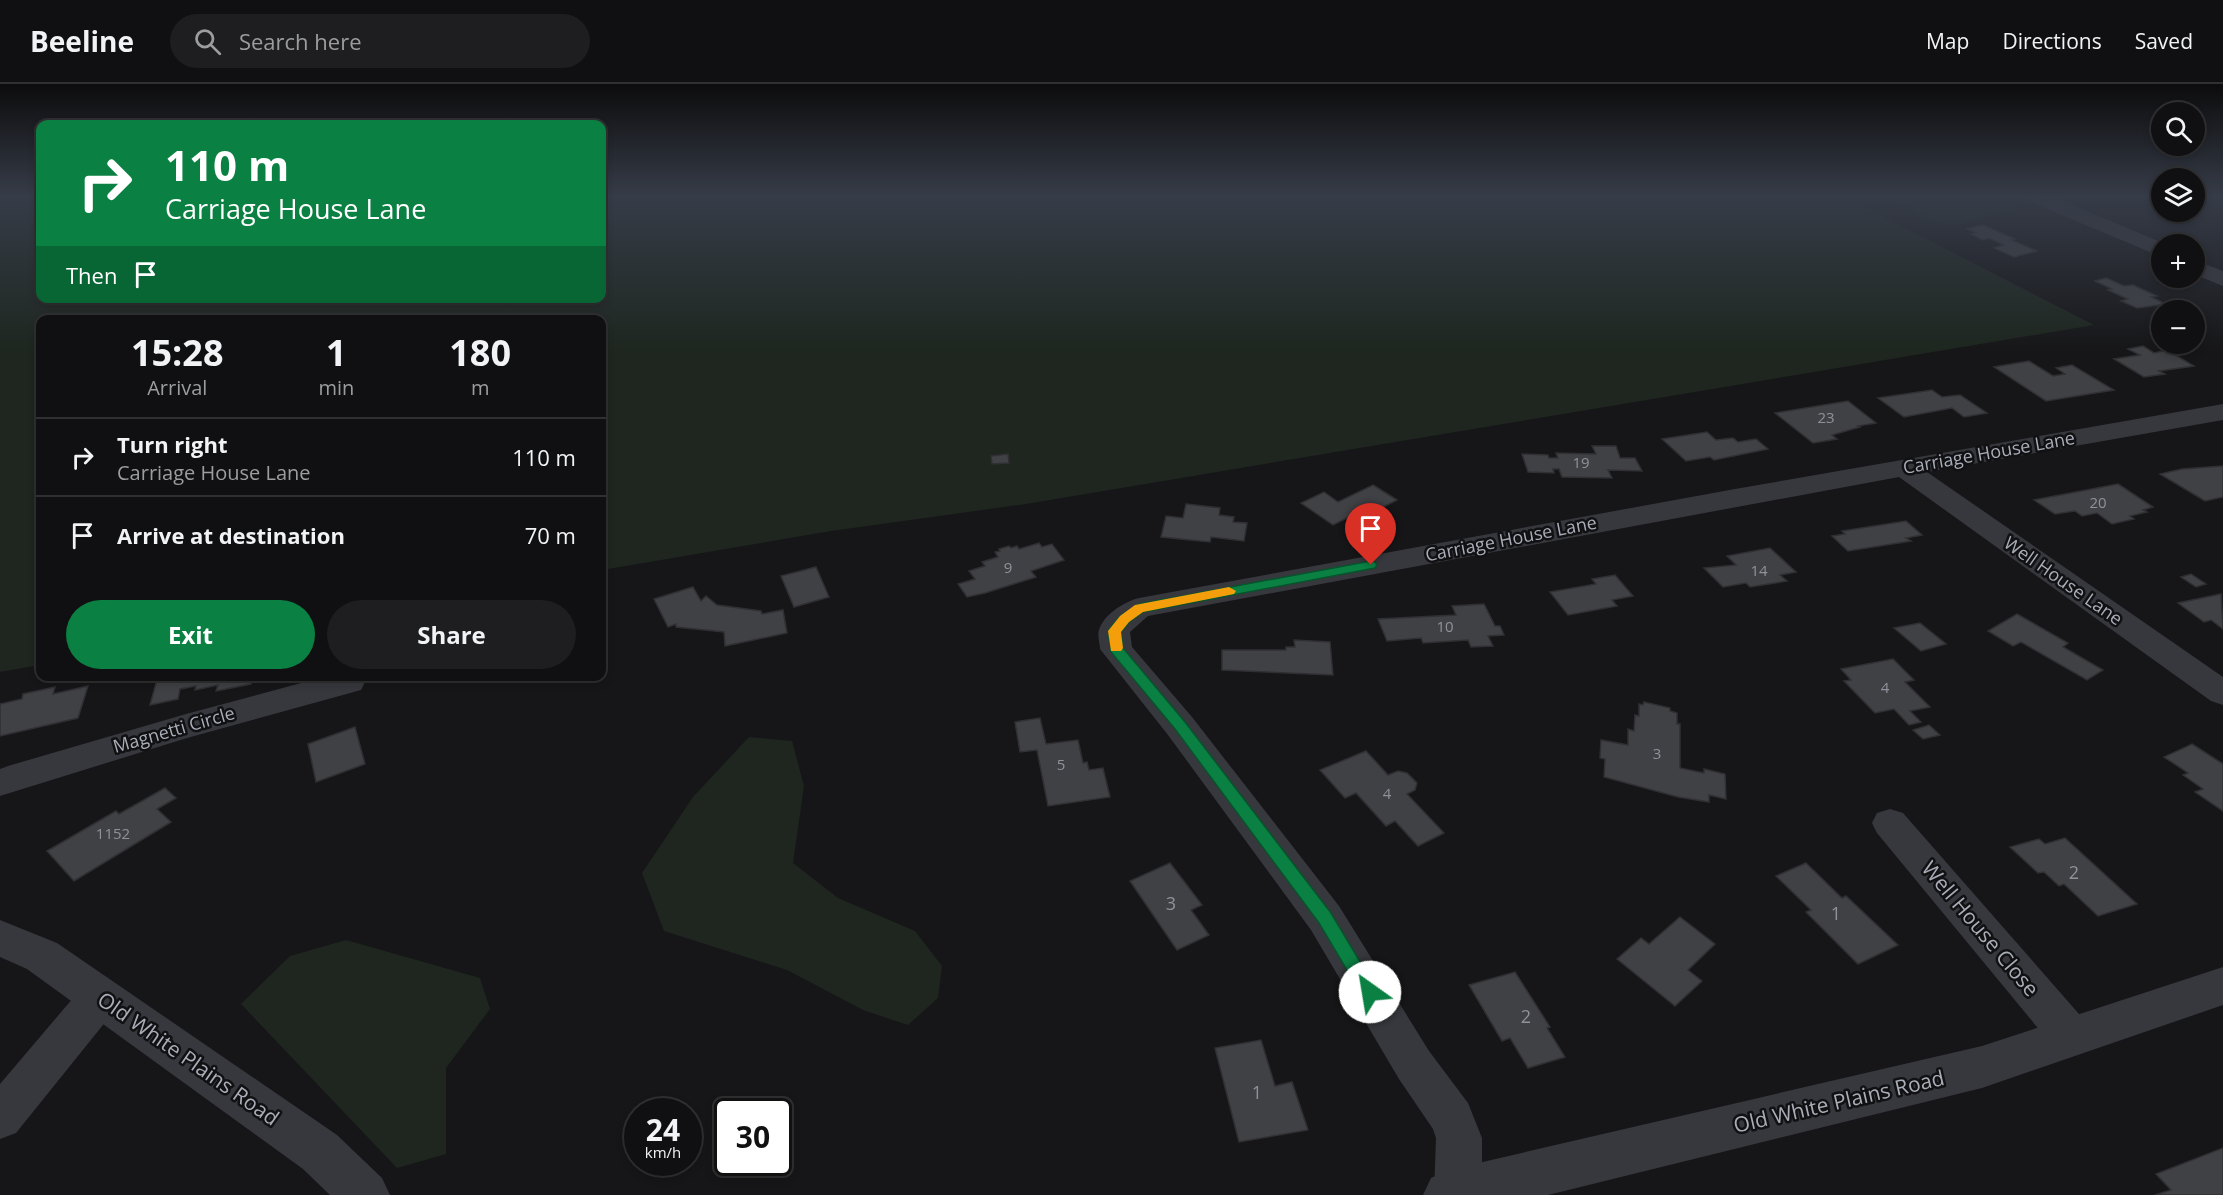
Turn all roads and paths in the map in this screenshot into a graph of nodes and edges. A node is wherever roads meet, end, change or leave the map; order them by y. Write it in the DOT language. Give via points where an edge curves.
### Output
graph roads {
  1 [pos="2205,271"];
  2 [pos="2223,279"];
  3 [pos="2223,412"];
  4 [pos="1904,468"];
  5 [pos="349,682"];
  6 [pos="2223,693"];
  7 [pos="0,783"];
  8 [pos="1890,823"];
  9 [pos="0,938"];
  10 [pos="2223,986"];
  11 [pos="100,997"];
  12 [pos="2071,1036"];
  13 [pos="0,1118"];
  14 [pos="1454,1194"];
  15 [pos="365,1195"];
  1 -- 2 [label="street"];
  3 -- 4 [label="street, Carriage House Lane"];
  4 -- 6 [label="street, Well House Lane"];
  4 -- 14 [label="street, Carriage House Lane" via="1139,608 1114,631 1116,649 1180,726 1325,918 1414,1065 1452,1118 1459,1138"];
  5 -- 7 [label="street, Magnetti Circle" via="175,729"];
  8 -- 12 [label="street, Well House Close"];
  9 -- 11 [label="street, Old White Plains Road" via="42,956"];
  10 -- 12 [label="street, Old White Plains Road"];
  11 -- 13 [label="street"];
  11 -- 15 [label="street, Old White Plains Road" via="320,1152"];
  12 -- 14 [label="street, Old White Plains Road" via="1982,1067"];
}
